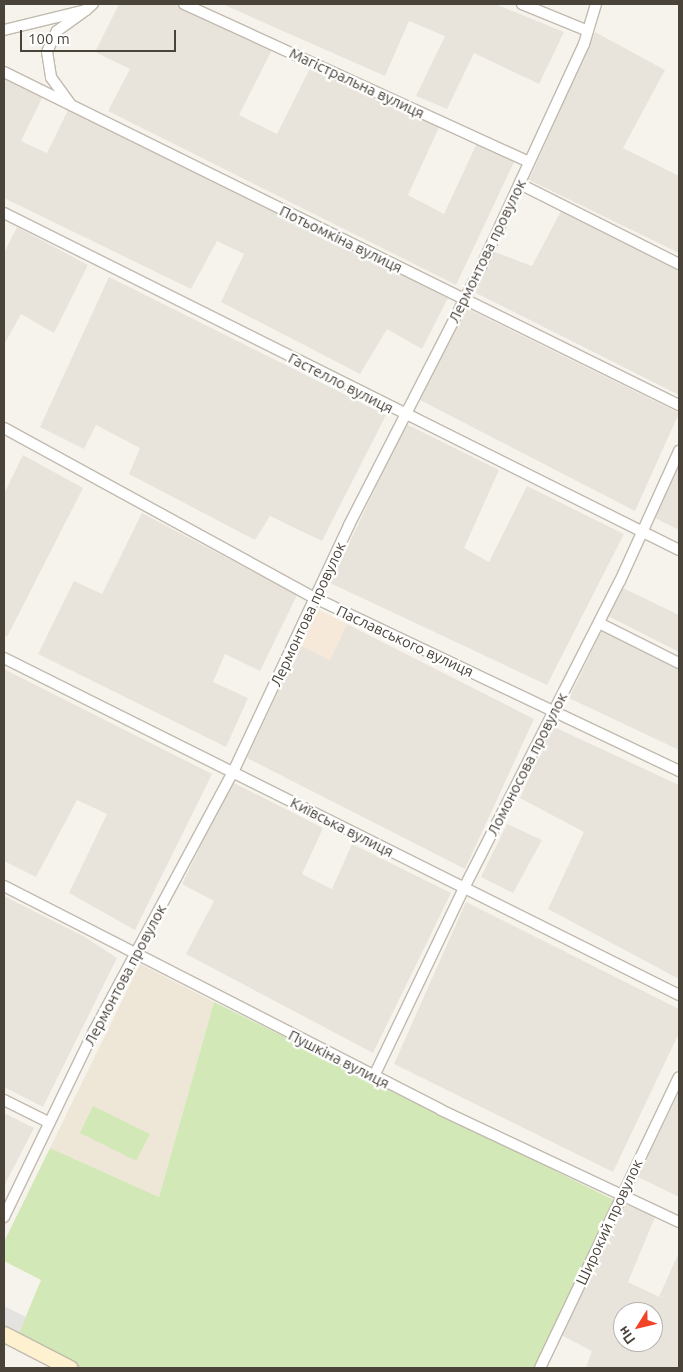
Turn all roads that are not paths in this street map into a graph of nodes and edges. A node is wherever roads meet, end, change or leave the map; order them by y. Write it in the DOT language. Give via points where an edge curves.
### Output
graph roads {
  1 [pos="184,4"];
  2 [pos="522,4"];
  3 [pos="596,4"];
  4 [pos="90,7"];
  5 [pos="4,30"];
  6 [pos="588,31"];
  7 [pos="4,72"];
  8 [pos="72,106"];
  9 [pos="529,162"];
  10 [pos="520,184"];
  11 [pos="4,213"];
  12 [pos="679,264"];
  13 [pos="464,299"];
  14 [pos="679,405"];
  15 [pos="406,415"];
  16 [pos="4,428"];
  17 [pos="679,451"];
  18 [pos="642,531"];
  19 [pos="679,550"];
  20 [pos="315,598"];
  21 [pos="599,623"];
  22 [pos="4,658"];
  23 [pos="679,663"];
  24 [pos="554,712"];
  25 [pos="679,771"];
  26 [pos="232,772"];
  27 [pos="4,886"];
  28 [pos="464,888"];
  29 [pos="136,954"];
  30 [pos="679,995"];
  31 [pos="374,1076"];
  32 [pos="679,1077"];
  33 [pos="4,1100"];
  34 [pos="50,1123"];
  35 [pos="622,1194"];
  36 [pos="4,1216"];
  37 [pos="679,1222"];
  38 [pos="4,1334"];
  39 [pos="70,1368"];
  40 [pos="540,1368"];
  1 -- 9 [label="street, Магістральна вулиця"];
  2 -- 6 [label="street"];
  3 -- 6 [label="street, Лермонтова провулок"];
  4 -- 5 [label="street"];
  4 -- 8 [label="street" via="58,31 47,52 51,77"];
  6 -- 9 [label="street, Лермонтова провулок"];
  7 -- 8 [label="street, Потьомкіна вулиця"];
  8 -- 13 [label="street, Потьомкіна вулиця"];
  9 -- 10 [label="street, Лермонтова провулок"];
  10 -- 12 [label="street"];
  10 -- 13 [label="street, Лермонтова провулок"];
  11 -- 15 [label="street, Гастелло вулиця"];
  13 -- 14 [label="street, Потьомкіна вулиця"];
  13 -- 15 [label="street, Лермонтова провулок"];
  15 -- 18 [label="street, Гастелло вулиця"];
  15 -- 20 [label="street, Лермонтова провулок"];
  16 -- 20 [label="street, Паславського вулиця"];
  17 -- 18 [label="street, Ломоносова провулок"];
  18 -- 19 [label="street, Гастелло вулиця"];
  18 -- 21 [label="street, Ломоносова провулок"];
  20 -- 24 [label="street, Паславського вулиця"];
  20 -- 26 [label="street, Лермонтова провулок"];
  21 -- 23 [label="street"];
  21 -- 24 [label="street, Ломоносова провулок"];
  22 -- 26 [label="street, Київська вулиця"];
  24 -- 25 [label="street, Паславського вулиця"];
  24 -- 28 [label="street, Ломоносова провулок"];
  26 -- 28 [label="street, Київська вулиця"];
  26 -- 29 [label="street, Лермонтова провулок"];
  27 -- 29 [label="street, Пушкіна вулиця"];
  28 -- 30 [label="street, Київська вулиця"];
  28 -- 31 [label="street, Ломоносова провулок"];
  29 -- 31 [label="street, Пушкіна вулиця"];
  29 -- 34 [label="street, Лермонтова провулок"];
  31 -- 35 [label="street, Пушкіна вулиця"];
  32 -- 35 [label="street, Широкий провулок"];
  33 -- 34 [label="street"];
  34 -- 36 [label="street, Лермонтова провулок"];
  35 -- 37 [label="street, Пушкіна вулиця"];
  35 -- 40 [label="street, Широкий провулок"];
  38 -- 39 [label="street"];
}
